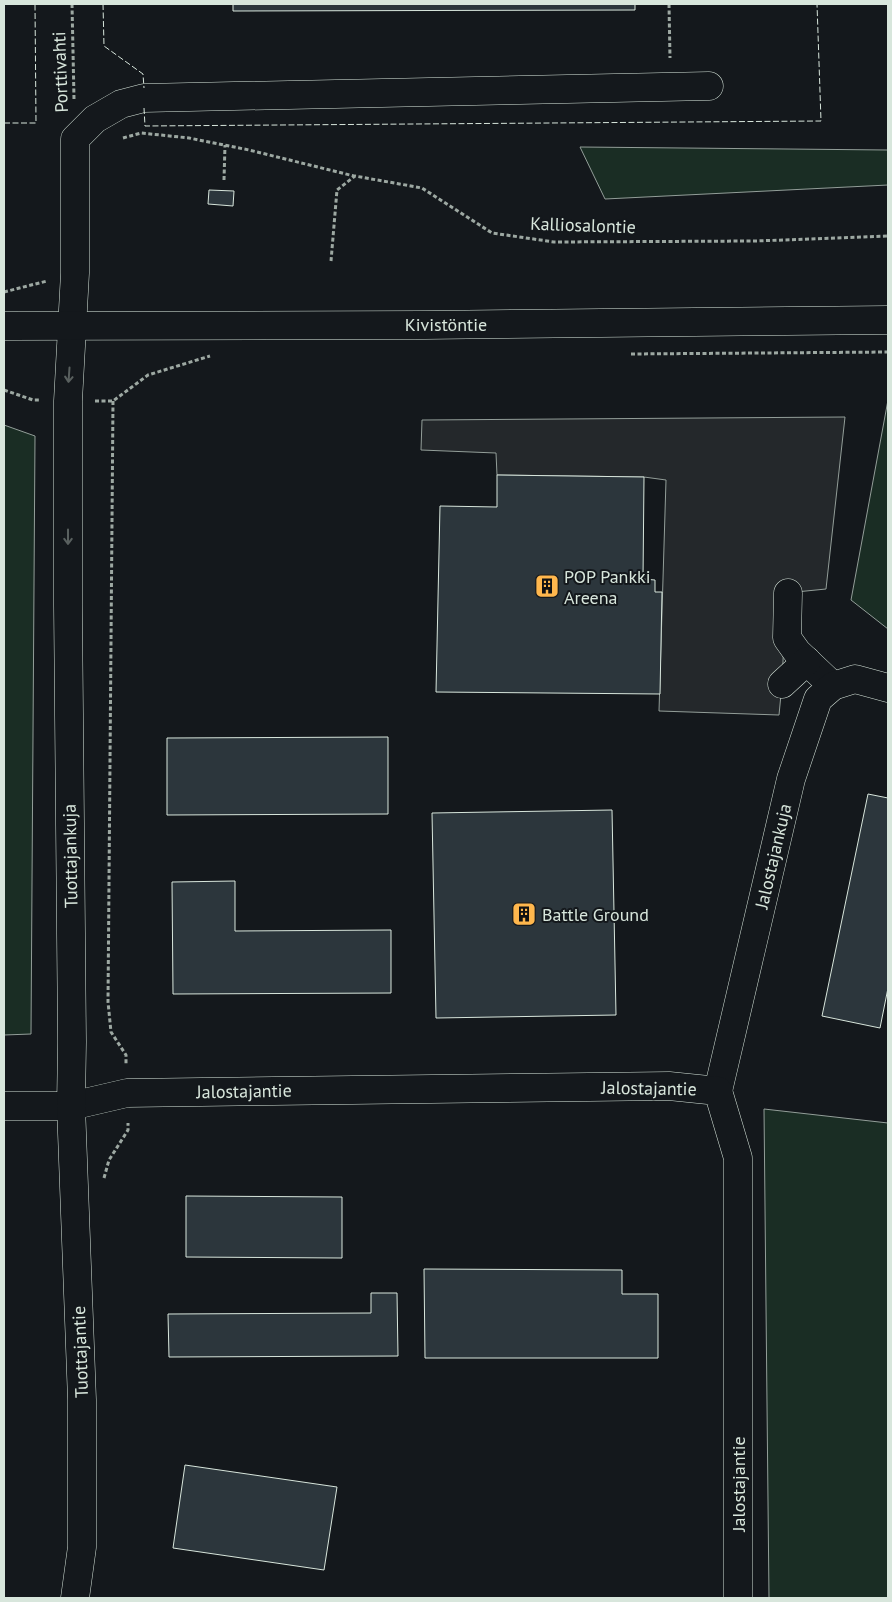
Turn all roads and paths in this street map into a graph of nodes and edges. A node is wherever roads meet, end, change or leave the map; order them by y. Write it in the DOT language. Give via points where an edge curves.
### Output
graph roads {
  1 [pos="72,4"];
  2 [pos="668,4"];
  3 [pos="709,86"];
  4 [pos="670,87"];
  5 [pos="225,145"];
  6 [pos="75,148"];
  7 [pos="355,176"];
  8 [pos="224,180"];
  9 [pos="888,236"];
  10 [pos="331,261"];
  11 [pos="75,273"];
  12 [pos="4,292"];
  13 [pos="888,320"];
  14 [pos="4,326"];
  15 [pos="73,326"];
  16 [pos="888,352"];
  17 [pos="624,354"];
  18 [pos="219,356"];
  19 [pos="4,390"];
  20 [pos="68,401"];
  21 [pos="113,401"];
  22 [pos="788,593"];
  23 [pos="807,661"];
  24 [pos="782,684"];
  25 [pos="833,686"];
  26 [pos="888,688"];
  27 [pos="718,1091"];
  28 [pos="127,1092"];
  29 [pos="4,1106"];
  30 [pos="71,1106"];
  31 [pos="104,1181"];
  32 [pos="75,1598"];
  33 [pos="738,1598"];
  1 -- 6 [label="path, Porttivahti"];
  2 -- 4 [label="path"];
  3 -- 4 [label="street"];
  4 -- 6 [label="street" via="144,98 122,104 96,119"];
  5 -- 6 [label="path, Kalliosalontie" via="141,134"];
  5 -- 7 [label="path, Kalliosalontie"];
  5 -- 8 [label="path"];
  6 -- 11 [label="street, Tuottajankuja"];
  7 -- 9 [label="path, Kalliosalontie" via="422,188 492,233 554,242 756,242"];
  7 -- 10 [label="path" via="338,190"];
  11 -- 12 [label="path"];
  11 -- 15 [label="street, Tuottajankuja"];
  13 -- 15 [label="street, Kivistöntie"];
  14 -- 15 [label="street, Kivistöntie"];
  15 -- 20 [label="street, Tuottajankuja, one-way"];
  16 -- 17 [label="path"];
  18 -- 21 [label="path" via="209,356 148,375"];
  19 -- 20 [label="path" via="33,400"];
  20 -- 21 [label="path"];
  20 -- 30 [label="street, Tuottajankuja, one-way"];
  21 -- 28 [label="path" via="108,1002 111,1032 126,1055"];
  22 -- 23 [label="street" via="787,638"];
  23 -- 24 [label="street"];
  23 -- 25 [label="street"];
  25 -- 26 [label="street" via="855,679"];
  25 -- 27 [label="street, Jalostajankuja" via="818,699 791,779"];
  27 -- 28 [label="street, Jalostajantie" via="669,1086"];
  27 -- 33 [label="street, Jalostajantie" via="738,1158"];
  28 -- 30 [label="street, Jalostajantie"];
  28 -- 31 [label="path" via="128,1130 109,1160"];
  29 -- 30 [label="street, Jalostajantie"];
  30 -- 32 [label="street, Tuottajantie" via="82,1400 82,1548"];
}
